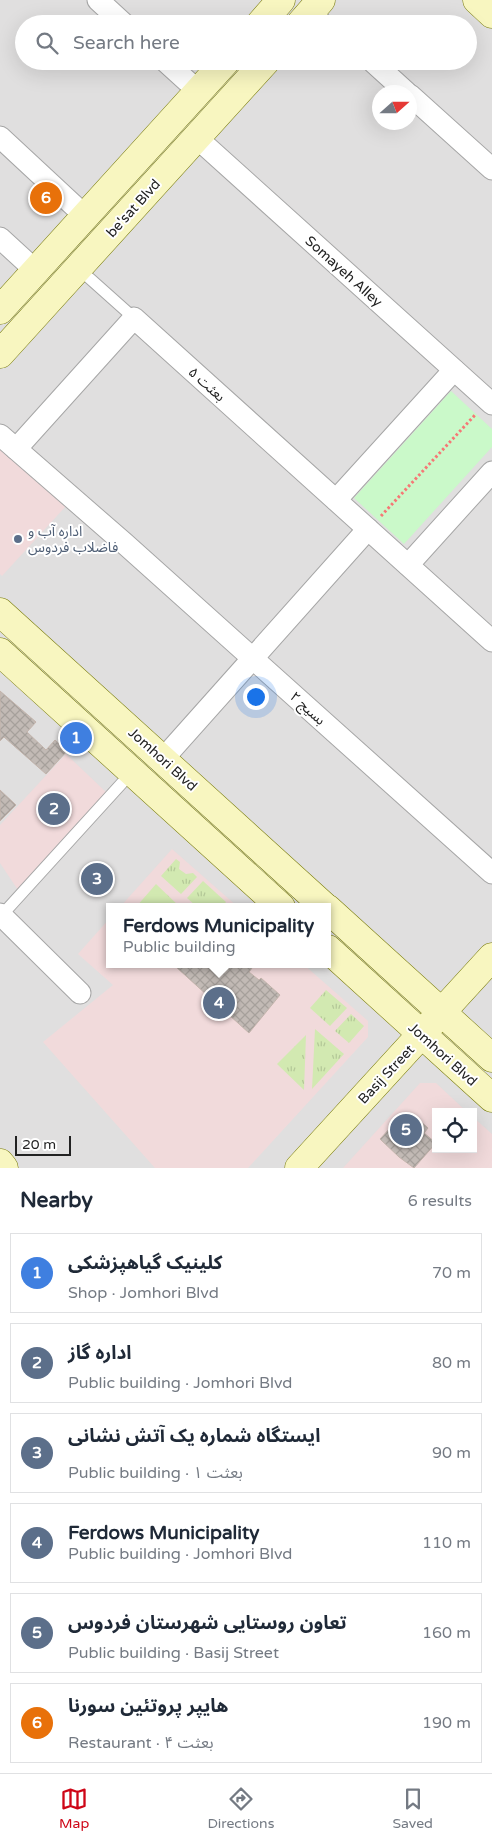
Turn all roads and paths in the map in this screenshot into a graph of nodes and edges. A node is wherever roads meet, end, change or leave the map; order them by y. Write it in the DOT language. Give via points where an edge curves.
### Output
graph roads {
  1 [pos="98,0"];
  2 [pos="281,0"];
  3 [pos="477,0"];
  4 [pos="492,14"];
  5 [pos="114,15"];
  6 [pos="268,15"];
  7 [pos="175,70"];
  8 [pos="218,70"];
  9 [pos="258,70"];
  10 [pos="381,70"];
  11 [pos="398,85"];
  12 [pos="198,91"];
  13 [pos="417,101"];
  14 [pos="0,137"];
  15 [pos="196,138"];
  16 [pos="492,169"];
  17 [pos="86,216"];
  18 [pos="0,238"];
  19 [pos="78,268"];
  20 [pos="36,271"];
  21 [pos="0,310"];
  22 [pos="134,318"];
  23 [pos="0,354"];
  24 [pos="454,370"];
  25 [pos="491,400"];
  26 [pos="0,435"];
  27 [pos="16,449"];
  28 [pos="492,472"];
  29 [pos="336,500"];
  30 [pos="368,530"];
  31 [pos="408,565"];
  32 [pos="0,612"];
  33 [pos="492,641"];
  34 [pos="0,652"];
  35 [pos="252,659"];
  36 [pos="163,759"];
  37 [pos="132,772"];
  38 [pos="492,872"];
  39 [pos="277,903"];
  40 [pos="321,903"];
  41 [pos="331,913"];
  42 [pos="1,915"];
  43 [pos="331,952"];
  44 [pos="492,957"];
  45 [pos="80,994"];
  46 [pos="442,1013"];
  47 [pos="422,1035"];
  48 [pos="492,1058"];
  49 [pos="492,1098"];
  50 [pos="0,1163"];
  51 [pos="4,1168"];
  52 [pos="299,1168"];
  1 -- 5 [label="street"];
  2 -- 6 [label="main road"];
  3 -- 4 [label="main road"];
  7 -- 12 [label="street"];
  8 -- 12 [label="main road"];
  9 -- 15 [label="main road, be'sat Blvd"];
  10 -- 11 [label="street"];
  12 -- 17 [label="main road"];
  13 -- 16 [label="street"];
  14 -- 17 [label="street"];
  15 -- 19 [label="main road, be'sat Blvd"];
  15 -- 24 [label="street, Somayeh Alley"];
  17 -- 20 [label="main road"];
  18 -- 20 [label="street"];
  19 -- 22 [label="lane, بعثت ۵"];
  19 -- 23 [label="main road, be'sat Blvd"];
  20 -- 21 [label="main road"];
  22 -- 27 [label="street"];
  22 -- 29 [label="street, بعثت ۵"];
  24 -- 25 [label="street, Somayeh Alley"];
  24 -- 29 [label="street"];
  25 -- 30 [label="path"];
  26 -- 27 [label="street, بسیج ۲"];
  27 -- 35 [label="street, بسیج ۲"];
  28 -- 31 [label="street"];
  29 -- 30 [label="street, بعثت ۵"];
  30 -- 31 [label="street, بعثت ۵"];
  30 -- 35 [label="street"];
  31 -- 33 [label="street, بعثت ۵"];
  32 -- 36 [label="main road, Jomhori Blvd"];
  34 -- 37 [label="main road"];
  35 -- 36 [label="street"];
  35 -- 38 [label="street, بسیج ۲"];
  36 -- 40 [label="main road, Jomhori Blvd"];
  37 -- 39 [label="main road"];
  37 -- 42 [label="lane"];
  41 -- 46 [label="main road, Jomhori Blvd"];
  42 -- 45 [label="street"];
  43 -- 47 [label="main road, Jomhori Blvd"];
  44 -- 46 [label="main road, Basij Street"];
  46 -- 47 [label="main road, Basij Street"];
  46 -- 48 [label="main road, Jomhori Blvd"];
  47 -- 49 [label="main road, Jomhori Blvd"];
  47 -- 52 [label="main road, Basij Street"];
  50 -- 51 [label="main road"];
}
